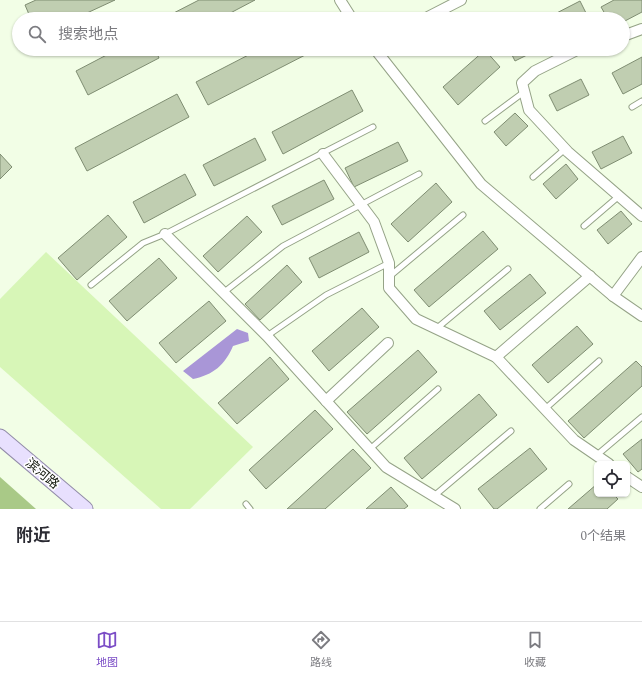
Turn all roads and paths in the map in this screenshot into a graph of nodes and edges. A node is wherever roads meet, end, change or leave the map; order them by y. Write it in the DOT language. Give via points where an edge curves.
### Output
graph roads {
  1 [pos="340,0"];
  2 [pos="461,0"];
  3 [pos="348,12"];
  4 [pos="438,12"];
  5 [pos="642,29"];
  6 [pos="630,33"];
  7 [pos="380,56"];
  8 [pos="565,56"];
  9 [pos="524,92"];
  10 [pos="642,102"];
  11 [pos="632,107"];
  12 [pos="485,121"];
  13 [pos="374,127"];
  14 [pos="565,149"];
  15 [pos="323,154"];
  16 [pos="419,174"];
  17 [pos="533,177"];
  18 [pos="619,196"];
  19 [pos="463,215"];
  20 [pos="642,216"];
  21 [pos="584,226"];
  22 [pos="165,234"];
  23 [pos="642,257"];
  24 [pos="389,263"];
  25 [pos="508,269"];
  26 [pos="590,276"];
  27 [pos="389,277"];
  28 [pos="91,285"];
  29 [pos="223,292"];
  30 [pos="613,296"];
  31 [pos="642,316"];
  32 [pos="436,329"];
  33 [pos="267,336"];
  34 [pos="388,343"];
  35 [pos="496,357"];
  36 [pos="599,361"];
  37 [pos="438,389"];
  38 [pos="326,401"];
  39 [pos="545,409"];
  40 [pos="642,417"];
  41 [pos="511,431"];
  42 [pos="0,437"];
  43 [pos="0,446"];
  44 [pos="370,449"];
  45 [pos="597,456"];
  46 [pos="604,461"];
  47 [pos="630,479"];
  48 [pos="569,484"];
  49 [pos="642,487"];
  50 [pos="434,496"];
  51 [pos="246,504"];
  52 [pos="74,509"];
  53 [pos="85,509"];
  54 [pos="250,509"];
  55 [pos="455,509"];
  56 [pos="540,509"];
  1 -- 3 [label="street"];
  2 -- 4 [label="street"];
  5 -- 6 [label="street"];
  7 -- 26 [label="street" via="481,184"];
  8 -- 9 [label="street" via="535,71 522,83"];
  9 -- 12 [label="lane"];
  9 -- 14 [label="street" via="529,110"];
  10 -- 11 [label="lane"];
  13 -- 15 [label="lane"];
  14 -- 17 [label="lane"];
  14 -- 18 [label="street"];
  15 -- 22 [label="lane"];
  15 -- 24 [label="street" via="374,222"];
  16 -- 29 [label="lane" via="283,246"];
  18 -- 20 [label="street"];
  18 -- 21 [label="lane"];
  19 -- 27 [label="lane"];
  22 -- 28 [label="lane" via="143,243"];
  22 -- 29 [label="street"];
  23 -- 30 [label="street"];
  24 -- 27 [label="street"];
  24 -- 33 [label="lane" via="326,295"];
  25 -- 32 [label="lane"];
  26 -- 30 [label="street"];
  26 -- 35 [label="street"];
  27 -- 32 [label="street" via="389,288 416,319"];
  29 -- 33 [label="street"];
  30 -- 31 [label="street"];
  32 -- 35 [label="street"];
  33 -- 38 [label="street"];
  34 -- 38 [label="street"];
  35 -- 39 [label="street"];
  36 -- 39 [label="lane"];
  37 -- 44 [label="lane"];
  38 -- 44 [label="street"];
  39 -- 45 [label="street" via="574,440"];
  40 -- 45 [label="lane"];
  41 -- 50 [label="lane"];
  42 -- 53 [label="main road, 滨河路"];
  43 -- 52 [label="main road, 滨河路"];
  44 -- 50 [label="street" via="386,467"];
  45 -- 46 [label="street"];
  47 -- 49 [label="street"];
  48 -- 56 [label="lane"];
  50 -- 55 [label="street"];
  51 -- 54 [label="lane"];
}
